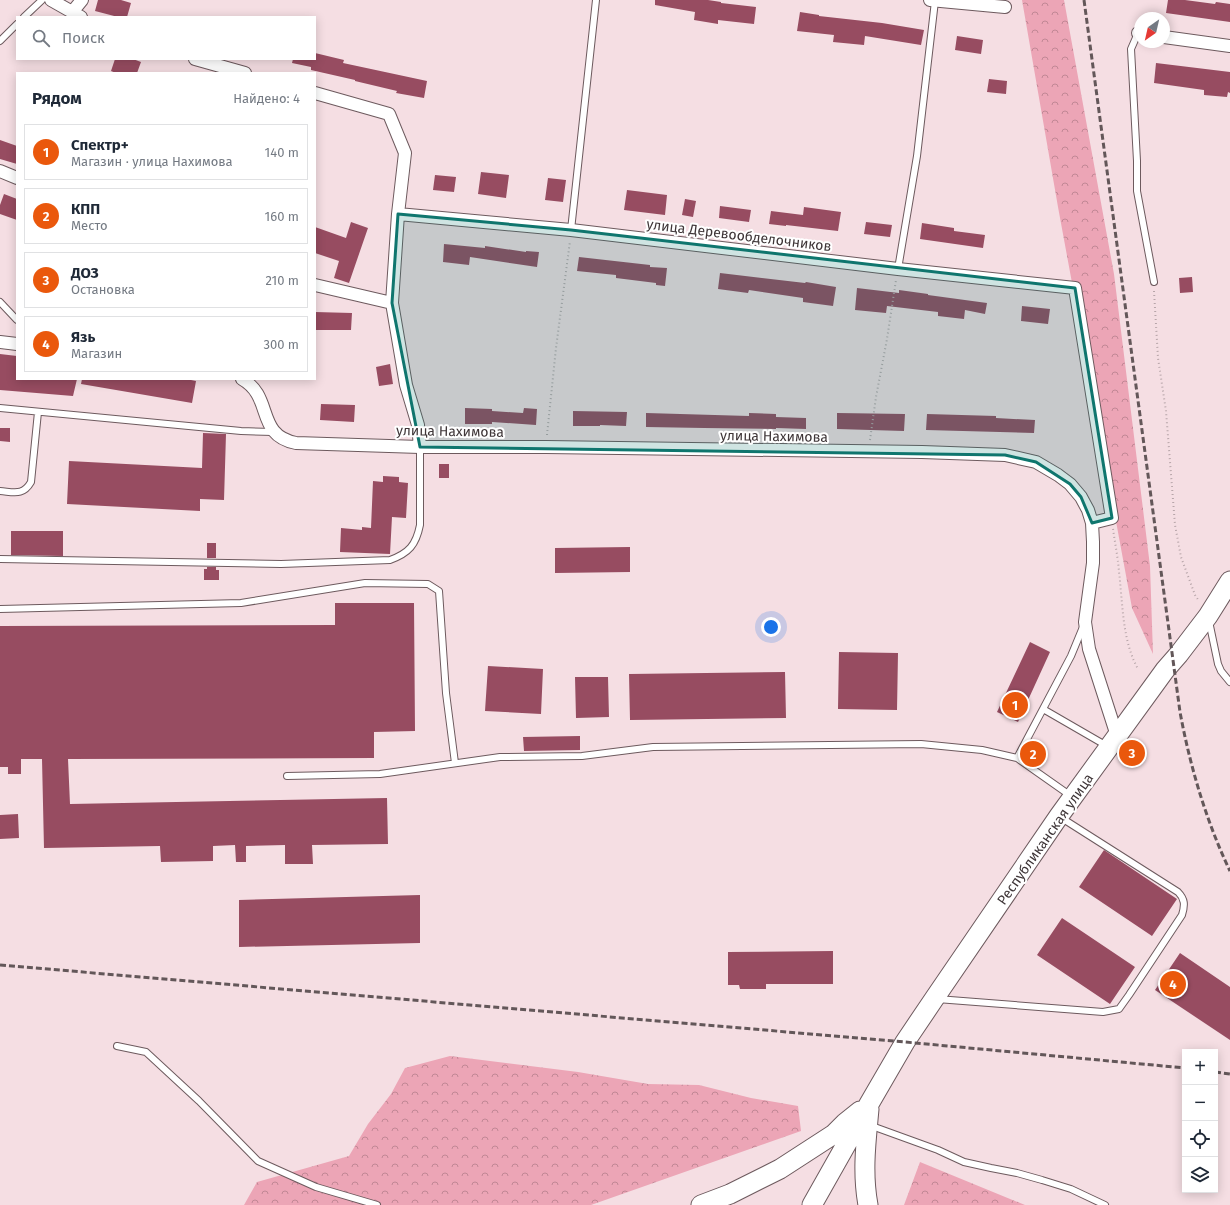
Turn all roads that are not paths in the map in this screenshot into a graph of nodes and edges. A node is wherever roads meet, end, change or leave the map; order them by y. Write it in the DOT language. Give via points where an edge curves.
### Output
graph roads {
  1 [pos="42,0"];
  2 [pos="51,0"];
  3 [pos="82,0"];
  4 [pos="596,0"];
  5 [pos="933,0"];
  6 [pos="1005,8"];
  7 [pos="77,14"];
  8 [pos="25,16"];
  9 [pos="16,25"];
  10 [pos="1170,38"];
  11 [pos="0,41"];
  12 [pos="1134,43"];
  13 [pos="1230,46"];
  14 [pos="199,60"];
  15 [pos="241,72"];
  16 [pos="316,93"];
  17 [pos="0,171"];
  18 [pos="16,178"];
  19 [pos="398,214"];
  20 [pos="571,230"];
  21 [pos="898,269"];
  22 [pos="1154,282"];
  23 [pos="316,285"];
  24 [pos="0,302"];
  25 [pos="392,303"];
  26 [pos="16,319"];
  27 [pos="0,342"];
  28 [pos="16,344"];
  29 [pos="243,380"];
  30 [pos="0,408"];
  31 [pos="38,412"];
  32 [pos="273,432"];
  33 [pos="420,447"];
  34 [pos="0,491"];
  35 [pos="1092,523"];
  36 [pos="0,559"];
  37 [pos="1230,581"];
  38 [pos="0,609"];
  39 [pos="1208,616"];
  40 [pos="1085,622"];
  41 [pos="1230,682"];
  42 [pos="1043,709"];
  43 [pos="1113,741"];
  44 [pos="1017,758"];
  45 [pos="455,763"];
  46 [pos="287,776"];
  47 [pos="1073,797"];
  48 [pos="1059,816"];
  49 [pos="934,999"];
  50 [pos="117,1046"];
  51 [pos="869,1104"];
  52 [pos="868,1125"];
  53 [pos="377,1205"];
  54 [pos="701,1205"];
  55 [pos="812,1205"];
  56 [pos="868,1205"];
  57 [pos="1105,1205"];
  1 -- 8 [label="lane"];
  2 -- 7 [label="street"];
  3 -- 7 [label="street"];
  4 -- 20 [label="lane"];
  5 -- 6 [label="street"];
  5 -- 21 [label="lane" via="917,156"];
  9 -- 11 [label="lane"];
  10 -- 13 [label="street"];
  12 -- 22 [label="lane" via="1131,49 1137,191"];
  14 -- 15 [label="street"];
  16 -- 19 [label="street" via="389,114 405,153"];
  17 -- 18 [label="street"];
  19 -- 20 [label="street, улица Деревообделочников"];
  19 -- 25 [label="street"];
  20 -- 21 [label="street, улица Деревообделочников"];
  21 -- 35 [label="street, улица Деревообделочников" via="1075,288 1112,518"];
  23 -- 25 [label="street"];
  24 -- 26 [label="lane"];
  25 -- 33 [label="street" via="406,385 418,425"];
  27 -- 28 [label="street"];
  29 -- 32 [label="street" via="252,386 261,400"];
  30 -- 31 [label="lane"];
  31 -- 32 [label="lane"];
  31 -- 34 [label="lane" via="31,482 19,493"];
  32 -- 33 [label="street, улица Нахимова" via="287,442 296,443"];
  33 -- 35 [label="street, улица Нахимова" via="1005,455 1036,462 1070,484 1088,510"];
  33 -- 36 [label="lane" via="418,535 410,550 390,560 281,564"];
  35 -- 40 [label="street, улица Нахимова" via="1093,563"];
  37 -- 39 [label="main road, Республиканская улица"];
  38 -- 45 [label="lane" via="241,603 365,583 428,584 439,591 446,693"];
  39 -- 41 [label="lane" via="1218,664"];
  39 -- 43 [label="main road, Республиканская улица"];
  40 -- 42 [label="lane" via="1077,644"];
  40 -- 43 [label="street, улица Нахимова" via="1089,649"];
  42 -- 43 [label="lane"];
  42 -- 44 [label="lane"];
  43 -- 47 [label="main road, Республиканская улица"];
  44 -- 45 [label="lane" via="982,750 921,744 653,747 582,756 500,757"];
  44 -- 47 [label="lane"];
  45 -- 46 [label="lane" via="380,774"];
  47 -- 48 [label="main road, Республиканская улица"];
  48 -- 49 [label="main road, Республиканская улица"];
  48 -- 49 [label="lane" via="1183,897 1182,914 1129,995 1119,1008 1103,1012"];
  49 -- 51 [label="main road, Республиканская улица" via="905,1042"];
  50 -- 53 [label="lane" via="146,1052 258,1161 316,1187"];
  51 -- 52 [label="main road"];
  51 -- 54 [label="main road" via="834,1134 780,1169 730,1194"];
  51 -- 55 [label="main road, Республиканская улица"];
  52 -- 56 [label="main road" via="864,1165"];
  52 -- 57 [label="lane" via="964,1162 1042,1180"];
}
